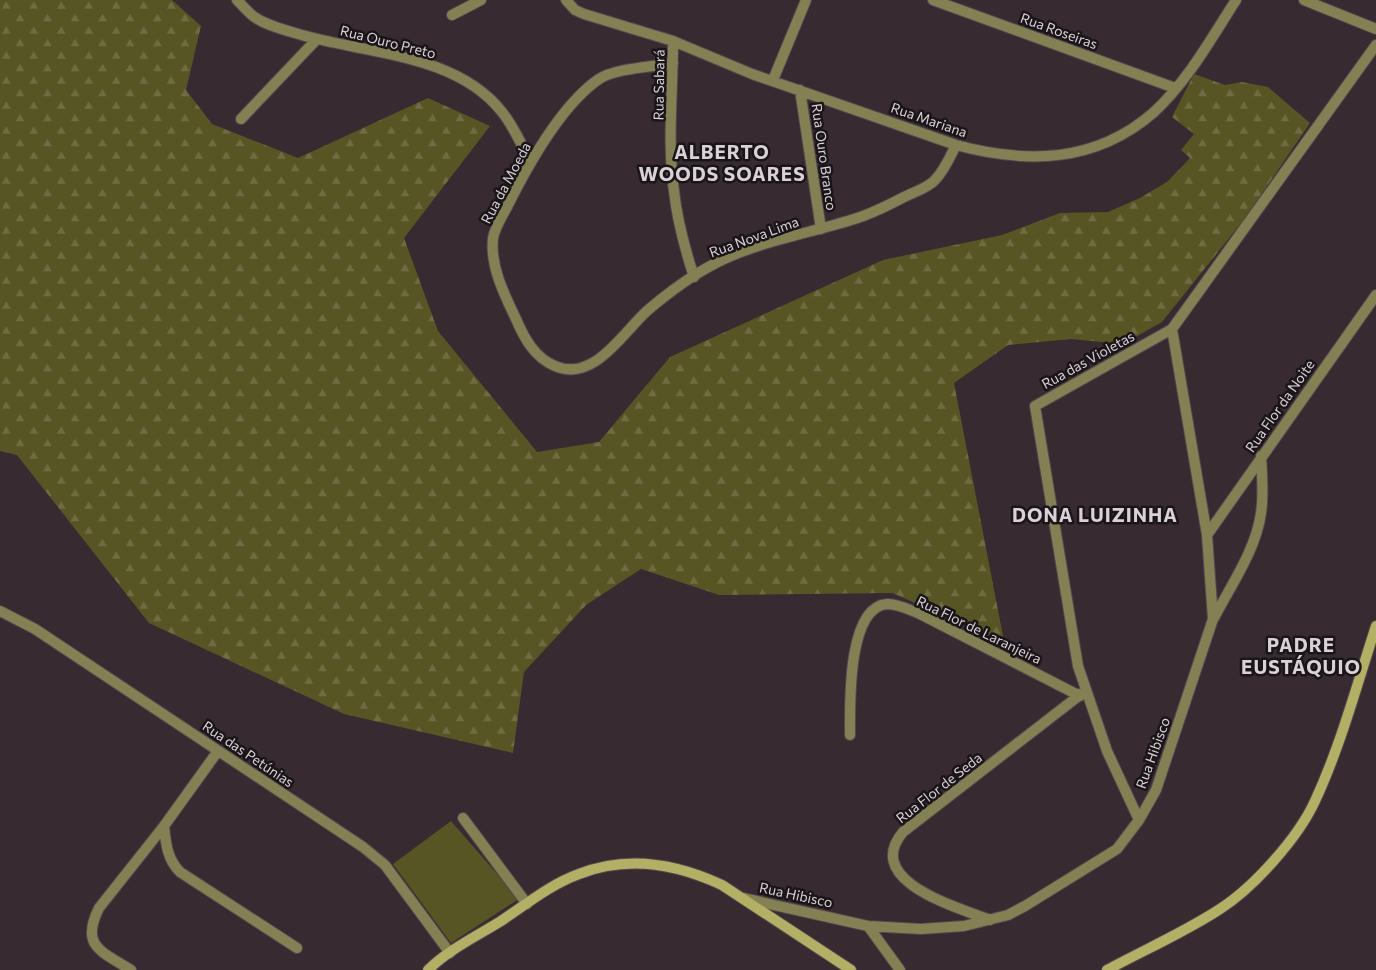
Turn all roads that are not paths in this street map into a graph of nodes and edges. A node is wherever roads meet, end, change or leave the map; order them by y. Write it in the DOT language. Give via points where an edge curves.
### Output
graph roads {
  1 [pos="236,0"];
  2 [pos="481,0"];
  3 [pos="566,0"];
  4 [pos="806,0"];
  5 [pos="932,0"];
  6 [pos="1236,0"];
  7 [pos="1304,0"];
  8 [pos="452,15"];
  9 [pos="1376,29"];
  10 [pos="317,40"];
  11 [pos="673,42"];
  12 [pos="1376,45"];
  13 [pos="673,63"];
  14 [pos="773,80"];
  15 [pos="1175,88"];
  16 [pos="800,90"];
  17 [pos="241,119"];
  18 [pos="956,146"];
  19 [pos="530,162"];
  20 [pos="821,229"];
  21 [pos="694,277"];
  22 [pos="1376,295"];
  23 [pos="1172,329"];
  24 [pos="566,370"];
  25 [pos="1262,456"];
  26 [pos="1207,535"];
  27 [pos="0,611"];
  28 [pos="1213,619"];
  29 [pos="1376,626"];
  30 [pos="1082,694"];
  31 [pos="850,735"];
  32 [pos="218,751"];
  33 [pos="463,818"];
  34 [pos="1140,820"];
  35 [pos="164,826"];
  36 [pos="744,898"];
  37 [pos="527,904"];
  38 [pos="990,920"];
  39 [pos="868,926"];
  40 [pos="297,948"];
  41 [pos="450,953"];
  42 [pos="131,970"];
  43 [pos="428,970"];
  44 [pos="851,970"];
  45 [pos="900,970"];
  46 [pos="1107,970"];
  1 -- 10 [label="street, Rua Ouro Preto" via="254,17"];
  2 -- 8 [label="street"];
  3 -- 11 [label="street, Rua Mariana" via="584,14"];
  4 -- 14 [label="street"];
  5 -- 15 [label="street, Rua Roseiras"];
  6 -- 15 [label="street, Rua Mariana" via="1203,52"];
  7 -- 9 [label="street"];
  10 -- 17 [label="street"];
  10 -- 19 [label="street, Rua Ouro Preto" via="412,60 459,78 502,111"];
  11 -- 13 [label="street, Rua Sabará"];
  11 -- 14 [label="street, Rua Mariana"];
  12 -- 23 [label="street, Rua das Violetas"];
  13 -- 19 [label="street, Rua da Moeda" via="600,78 562,116"];
  13 -- 21 [label="street, Rua Sabará" via="671,145 674,191 686,255"];
  14 -- 16 [label="street, Rua Mariana"];
  15 -- 18 [label="street, Rua Mariana" via="1153,112 1126,133 1081,152 1044,158 1015,157"];
  16 -- 18 [label="street, Rua Mariana"];
  16 -- 20 [label="street, Rua Ouro Branco"];
  18 -- 20 [label="street, Rua Nova Lima" via="942,171 927,186 853,220"];
  19 -- 24 [label="street, Rua da Moeda" via="494,236 495,266 503,291 531,347 548,363"];
  20 -- 21 [label="street, Rua Nova Lima" via="754,249 715,264"];
  21 -- 24 [label="street, Rua Nova Lima" via="648,310 609,351 590,365"];
  22 -- 25 [label="street, Rua Flor da Noite"];
  23 -- 26 [label="street, Rua Hibisco"];
  23 -- 30 [label="street, Rua das Violetas" via="1035,406"];
  25 -- 26 [label="street, Rua Flor da Noite"];
  25 -- 28 [label="street" via="1263,500 1258,528"];
  26 -- 28 [label="street, Rua Hibisco"];
  27 -- 32 [label="street, Rua das Petúnias" via="35,629"];
  28 -- 34 [label="street, Rua Hibisco" via="1156,790"];
  29 -- 46 [label="street" via="1332,760 1314,803 1288,841 1258,879 1221,908"];
  30 -- 31 [label="street, Rua Flor de Laranjeira" via="920,614 888,604 871,611 858,633 852,676"];
  30 -- 34 [label="street, Rua das Violetas"];
  30 -- 38 [label="street, Rua Flor de Seda" via="903,832 894,846 892,857 903,879 936,898"];
  32 -- 35 [label="street"];
  32 -- 41 [label="street, Rua das Petúnias" via="385,865"];
  33 -- 37 [label="street"];
  34 -- 38 [label="street, Rua Hibisco" via="1117,848 1026,906"];
  35 -- 40 [label="street" via="166,850 180,872"];
  35 -- 42 [label="street" via="99,908 90,930 96,946"];
  36 -- 37 [label="street" via="700,875 663,865 636,863 608,865 577,874"];
  36 -- 39 [label="street, Rua Hibisco"];
  36 -- 44 [label="street"];
  37 -- 41 [label="street"];
  38 -- 39 [label="street, Rua Hibisco" via="964,926 921,929"];
  39 -- 45 [label="street"];
  41 -- 43 [label="street"];
}
